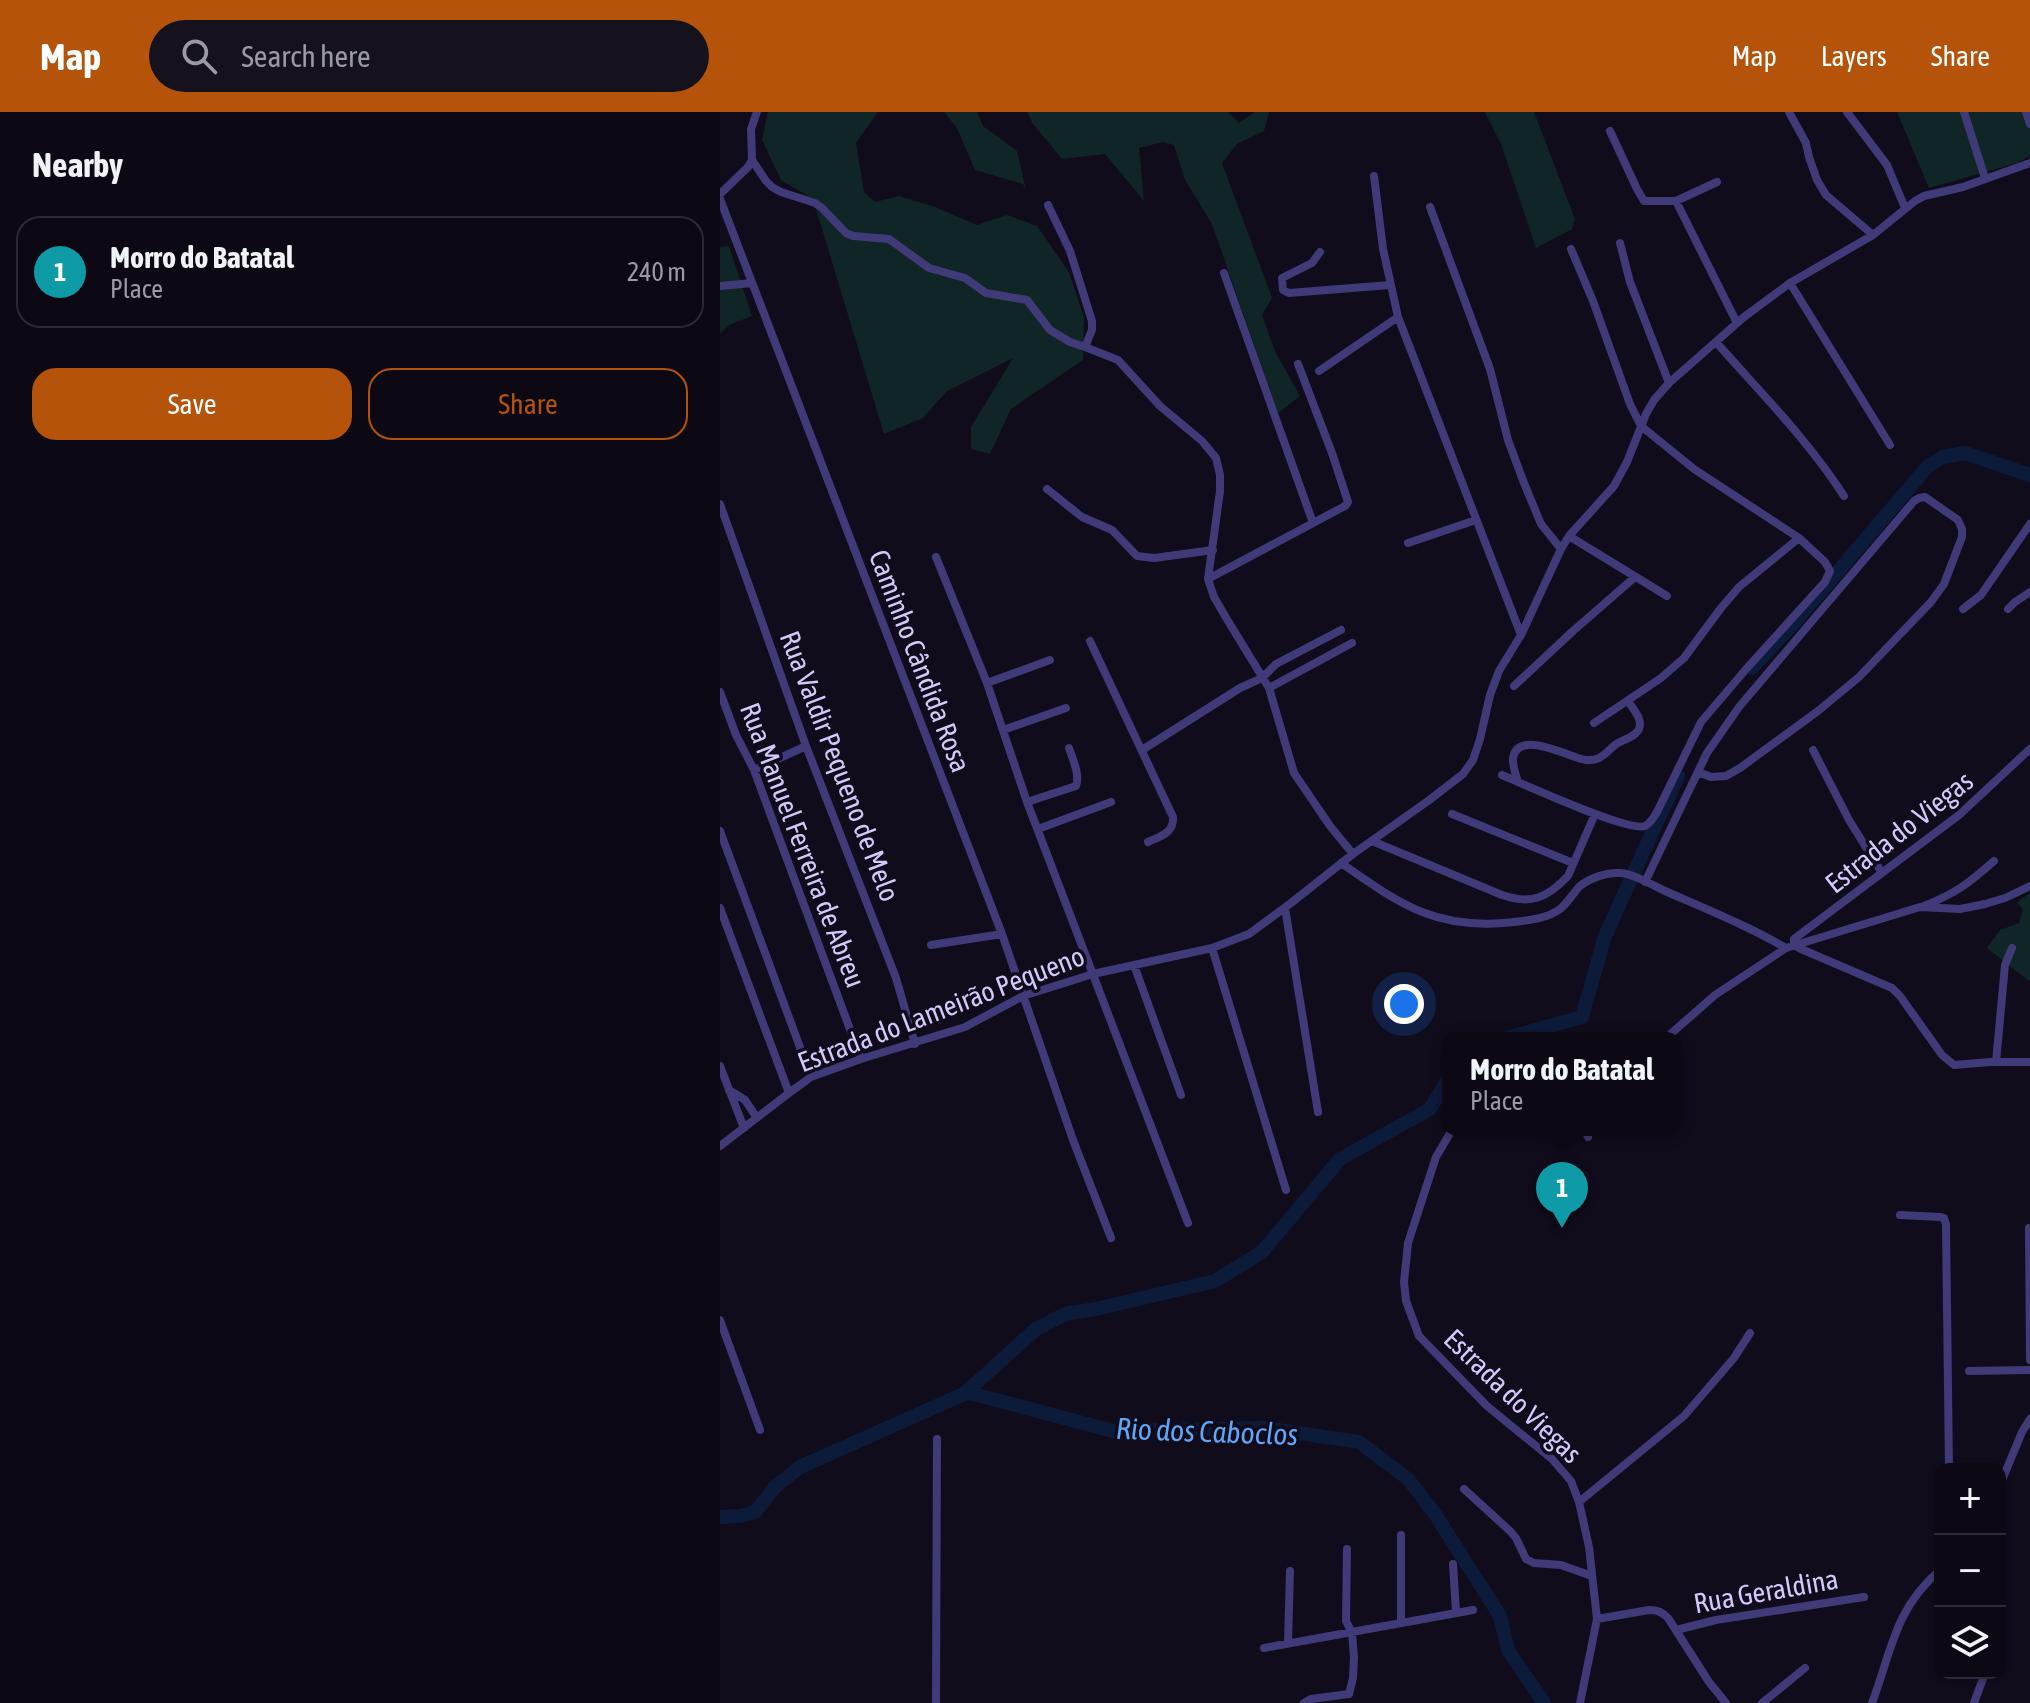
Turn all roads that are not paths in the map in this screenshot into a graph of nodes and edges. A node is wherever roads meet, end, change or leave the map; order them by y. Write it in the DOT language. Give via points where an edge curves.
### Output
graph roads {
  1 [pos="757,112"];
  2 [pos="1789,112"];
  3 [pos="1847,112"];
  4 [pos="1964,112"];
  5 [pos="2026,112"];
  6 [pos="2030,124"];
  7 [pos="1610,131"];
  8 [pos="752,160"];
  9 [pos="2030,163"];
  10 [pos="1374,176"];
  11 [pos="1985,178"];
  12 [pos="1717,182"];
  13 [pos="720,197"];
  14 [pos="1676,201"];
  15 [pos="1048,205"];
  16 [pos="1430,207"];
  17 [pos="1905,208"];
  18 [pos="1873,235"];
  19 [pos="1620,243"];
  20 [pos="1571,249"];
  21 [pos="1320,252"];
  22 [pos="1224,273"];
  23 [pos="752,283"];
  24 [pos="1790,283"];
  25 [pos="1390,285"];
  26 [pos="720,286"];
  27 [pos="1398,317"];
  28 [pos="1737,323"];
  29 [pos="1716,342"];
  30 [pos="1085,347"];
  31 [pos="1298,364"];
  32 [pos="1319,371"];
  33 [pos="1669,383"];
  34 [pos="1641,426"];
  35 [pos="1890,445"];
  36 [pos="1047,489"];
  37 [pos="1844,496"];
  38 [pos="720,504"];
  39 [pos="1476,520"];
  40 [pos="1313,523"];
  41 [pos="2030,524"];
  42 [pos="1569,536"];
  43 [pos="1799,538"];
  44 [pos="1408,543"];
  45 [pos="1561,549"];
  46 [pos="1213,550"];
  47 [pos="936,557"];
  48 [pos="1635,577"];
  49 [pos="1208,579"];
  50 [pos="2030,592"];
  51 [pos="1667,596"];
  52 [pos="1963,609"];
  53 [pos="2008,609"];
  54 [pos="1341,630"];
  55 [pos="1521,635"];
  56 [pos="1090,641"];
  57 [pos="1352,643"];
  58 [pos="1050,660"];
  59 [pos="1262,678"];
  60 [pos="987,683"];
  61 [pos="1514,686"];
  62 [pos="1269,688"];
  63 [pos="720,692"];
  64 [pos="1628,701"];
  65 [pos="1066,708"];
  66 [pos="1594,723"];
  67 [pos="1003,730"];
  68 [pos="1690,742"];
  69 [pos="806,746"];
  70 [pos="1069,748"];
  71 [pos="2030,749"];
  72 [pos="1142,750"];
  73 [pos="1813,750"];
  74 [pos="1707,753"];
  75 [pos="754,770"];
  76 [pos="1698,772"];
  77 [pos="1502,775"];
  78 [pos="1518,782"];
  79 [pos="1027,802"];
  80 [pos="1111,802"];
  81 [pos="1452,814"];
  82 [pos="1595,814"];
  83 [pos="1038,829"];
  84 [pos="720,831"];
  85 [pos="1372,841"];
  86 [pos="1148,842"];
  87 [pos="1353,854"];
  88 [pos="1994,861"];
  89 [pos="1341,863"];
  90 [pos="1573,863"];
  91 [pos="1882,873"];
  92 [pos="1644,882"];
  93 [pos="2030,886"];
  94 [pos="1920,907"];
  95 [pos="720,908"];
  96 [pos="1285,908"];
  97 [pos="1002,934"];
  98 [pos="931,945"];
  99 [pos="1790,946"];
  100 [pos="1212,948"];
  101 [pos="2012,948"];
  102 [pos="1134,965"];
  103 [pos="1093,974"];
  104 [pos="1023,996"];
  105 [pos="1673,1032"];
  106 [pos="915,1044"];
  107 [pos="861,1059"];
  108 [pos="1996,1062"];
  109 [pos="2030,1062"];
  110 [pos="720,1066"];
  111 [pos="811,1077"];
  112 [pos="729,1089"];
  113 [pos="789,1093"];
  114 [pos="1181,1095"];
  115 [pos="1318,1112"];
  116 [pos="757,1118"];
  117 [pos="744,1128"];
  118 [pos="1448,1136"];
  119 [pos="720,1146"];
  120 [pos="1286,1190"];
  121 [pos="1900,1215"];
  122 [pos="1188,1223"];
  123 [pos="2029,1228"];
  124 [pos="1111,1238"];
  125 [pos="720,1320"];
  126 [pos="1750,1333"];
  127 [pos="2030,1360"];
  128 [pos="2030,1370"];
  129 [pos="1969,1371"];
  130 [pos="2030,1419"];
  131 [pos="760,1430"];
  132 [pos="937,1439"];
  133 [pos="1949,1463"];
  134 [pos="2006,1471"];
  135 [pos="1464,1489"];
  136 [pos="1579,1502"];
  137 [pos="1401,1535"];
  138 [pos="1347,1549"];
  139 [pos="1453,1564"];
  140 [pos="1290,1571"];
  141 [pos="1934,1575"];
  142 [pos="1592,1576"];
  143 [pos="1864,1597"];
  144 [pos="1473,1610"];
  145 [pos="1456,1613"];
  146 [pos="1597,1619"];
  147 [pos="1401,1623"];
  148 [pos="1676,1630"];
  149 [pos="1352,1633"];
  150 [pos="1288,1643"];
  151 [pos="1264,1648"];
  152 [pos="1805,1668"];
  153 [pos="1983,1679"];
  154 [pos="1351,1699"];
  155 [pos="1875,1702"];
  156 [pos="936,1703"];
  157 [pos="1304,1703"];
  158 [pos="1580,1703"];
  159 [pos="1726,1703"];
  160 [pos="1762,1703"];
  161 [pos="1974,1703"];
  1 -- 8 [label="street" via="751,129"];
  2 -- 18 [label="street" via="1826,195"];
  3 -- 17 [label="street" via="1887,165"];
  4 -- 11 [label="street"];
  5 -- 6 [label="street"];
  7 -- 14 [label="street" via="1642,199"];
  8 -- 13 [label="street, Caminho Cândida Rosa"];
  8 -- 30 [label="street" via="772,187 815,203 846,233 889,239 929,268 965,278 986,293 1027,300 1050,330"];
  9 -- 11 [label="street, Estrada do Lameirão Pequeno"];
  10 -- 25 [label="street"];
  11 -- 17 [label="street, Estrada do Lameirão Pequeno" via="1924,196"];
  12 -- 14 [label="street"];
  13 -- 23 [label="street, Caminho Cândida Rosa"];
  14 -- 28 [label="street"];
  15 -- 30 [label="street" via="1070,251 1092,321"];
  16 -- 45 [label="street" via="1490,369 1524,483 1541,524"];
  17 -- 18 [label="street, Estrada do Lameirão Pequeno"];
  18 -- 24 [label="street, Estrada do Lameirão Pequeno"];
  19 -- 33 [label="street"];
  20 -- 34 [label="street"];
  21 -- 25 [label="street" via="1312,263 1282,278 1283,290"];
  22 -- 40 [label="street"];
  23 -- 26 [label="street"];
  23 -- 97 [label="street, Caminho Cândida Rosa"];
  24 -- 28 [label="street, Estrada do Lameirão Pequeno"];
  24 -- 35 [label="street"];
  25 -- 27 [label="street"];
  27 -- 32 [label="street"];
  27 -- 39 [label="street"];
  28 -- 29 [label="street, Estrada do Lameirão Pequeno"];
  29 -- 33 [label="street, Estrada do Lameirão Pequeno"];
  29 -- 37 [label="street"];
  30 -- 46 [label="street" via="1118,360 1216,458 1220,491"];
  31 -- 40 [label="street" via="1348,502"];
  33 -- 34 [label="street, Estrada do Lameirão Pequeno"];
  34 -- 42 [label="street, Estrada do Lameirão Pequeno" via="1614,486"];
  34 -- 43 [label="street" via="1694,469"];
  36 -- 46 [label="street" via="1082,517 1112,530 1137,556"];
  38 -- 69 [label="street, Rua Valdir Pequeno de Melo"];
  39 -- 44 [label="street"];
  39 -- 55 [label="street"];
  40 -- 49 [label="street"];
  41 -- 52 [label="street" via="1981,595"];
  42 -- 45 [label="street, Estrada do Lameirão Pequeno"];
  42 -- 48 [label="street"];
  43 -- 64 [label="street" via="1739,587 1684,658"];
  43 -- 68 [label="street" via="1829,566 1829,576 1701,722"];
  45 -- 55 [label="street, Estrada do Lameirão Pequeno"];
  46 -- 49 [label="street"];
  47 -- 60 [label="street"];
  48 -- 51 [label="street"];
  48 -- 61 [label="street"];
  49 -- 59 [label="street"];
  50 -- 53 [label="street"];
  54 -- 59 [label="street" via="1276,664"];
  55 -- 85 [label="street, Estrada do Lameirão Pequeno" via="1499,671 1473,760 1463,774"];
  56 -- 72 [label="street"];
  57 -- 62 [label="street"];
  58 -- 60 [label="street"];
  59 -- 62 [label="street"];
  59 -- 72 [label="street"];
  60 -- 67 [label="street"];
  62 -- 87 [label="street" via="1294,773"];
  63 -- 75 [label="street, Rua Manuel Ferreira de Abreu"];
  64 -- 66 [label="street"];
  64 -- 78 [label="street" via="1638,717 1637,733 1592,760 1549,747 1523,746 1513,762"];
  65 -- 67 [label="street"];
  67 -- 79 [label="street"];
  68 -- 74 [label="street"];
  68 -- 82 [label="street" via="1650,823 1641,827"];
  69 -- 75 [label="street"];
  69 -- 106 [label="street, Rua Valdir Pequeno de Melo" via="896,978"];
  70 -- 79 [label="street" via="1078,783"];
  71 -- 91 [label="street, Estrada do Viegas" via="1959,815"];
  72 -- 86 [label="street" via="1173,821 1170,831"];
  73 -- 91 [label="street"];
  74 -- 76 [label="street"];
  74 -- 76 [label="street" via="1747,697 1914,501 1925,497 1958,520 1962,537 1944,584 1859,677 1740,768 1719,777"];
  75 -- 107 [label="street, Rua Manuel Ferreira de Abreu"];
  76 -- 92 [label="street"];
  77 -- 78 [label="street"];
  78 -- 82 [label="street"];
  79 -- 83 [label="street"];
  80 -- 83 [label="street"];
  81 -- 90 [label="street"];
  82 -- 90 [label="street"];
  83 -- 103 [label="street"];
  84 -- 111 [label="street"];
  85 -- 87 [label="street, Estrada do Lameirão Pequeno"];
  85 -- 90 [label="street" via="1517,900 1539,898 1568,876"];
  87 -- 89 [label="street, Estrada do Lameirão Pequeno"];
  88 -- 94 [label="street" via="1958,890"];
  89 -- 92 [label="street" via="1420,913 1458,923 1503,924 1550,915 1595,877 1621,873"];
  89 -- 96 [label="street, Estrada do Lameirão Pequeno"];
  91 -- 99 [label="street, Estrada do Viegas"];
  92 -- 99 [label="street"];
  93 -- 94 [label="street, Estrada do Viegas" via="1960,909"];
  94 -- 99 [label="street, Estrada do Viegas"];
  95 -- 113 [label="street"];
  96 -- 100 [label="street, Estrada do Lameirão Pequeno" via="1249,934"];
  96 -- 115 [label="street"];
  97 -- 98 [label="street"];
  97 -- 104 [label="street, Caminho Cândida Rosa"];
  99 -- 105 [label="street, Estrada do Viegas" via="1715,995"];
  99 -- 108 [label="street" via="1892,988 1950,1063"];
  100 -- 102 [label="street, Estrada do Lameirão Pequeno"];
  100 -- 120 [label="street"];
  101 -- 108 [label="street" via="2005,965"];
  102 -- 103 [label="street, Estrada do Lameirão Pequeno"];
  102 -- 114 [label="street"];
  103 -- 104 [label="street, Estrada do Lameirão Pequeno"];
  103 -- 122 [label="street"];
  104 -- 106 [label="street, Estrada do Lameirão Pequeno" via="965,1027"];
  104 -- 124 [label="street, Caminho Cândida Rosa"];
  106 -- 107 [label="street, Estrada do Lameirão Pequeno"];
  107 -- 111 [label="street, Estrada do Lameirão Pequeno"];
  108 -- 109 [label="street"];
  110 -- 112 [label="street"];
  111 -- 113 [label="street, Estrada do Lameirão Pequeno"];
  112 -- 116 [label="street"];
  112 -- 117 [label="street"];
  113 -- 116 [label="street, Estrada do Lameirão Pequeno"];
  116 -- 117 [label="street, Estrada do Lameirão Pequeno"];
  117 -- 119 [label="street, Estrada do Lameirão Pequeno"];
  118 -- 136 [label="street, Estrada do Viegas" via="1436,1157 1408,1243 1404,1282 1413,1321 1419,1336 1487,1406 1552,1459 1571,1481"];
  121 -- 133 [label="street" via="1940,1217 1946,1224"];
  123 -- 127 [label="street"];
  125 -- 131 [label="street"];
  126 -- 136 [label="street" via="1684,1416"];
  128 -- 129 [label="street"];
  130 -- 134 [label="street"];
  132 -- 156 [label="street"];
  135 -- 142 [label="street" via="1510,1531 1526,1559"];
  136 -- 142 [label="street, Estrada do Viegas"];
  137 -- 147 [label="street"];
  138 -- 149 [label="street" via="1346,1621"];
  139 -- 145 [label="street"];
  140 -- 150 [label="street"];
  141 -- 155 [label="street" via="1898,1627"];
  142 -- 146 [label="street, Estrada do Viegas"];
  143 -- 148 [label="street, Rua Geraldina"];
  144 -- 145 [label="street"];
  145 -- 147 [label="street"];
  146 -- 148 [label="street" via="1656,1610"];
  146 -- 158 [label="street, Estrada do Viegas"];
  147 -- 149 [label="street"];
  148 -- 159 [label="street"];
  149 -- 150 [label="street"];
  149 -- 154 [label="street"];
  150 -- 151 [label="street"];
  152 -- 160 [label="street"];
  153 -- 161 [label="street"];
  154 -- 157 [label="street"];
}
